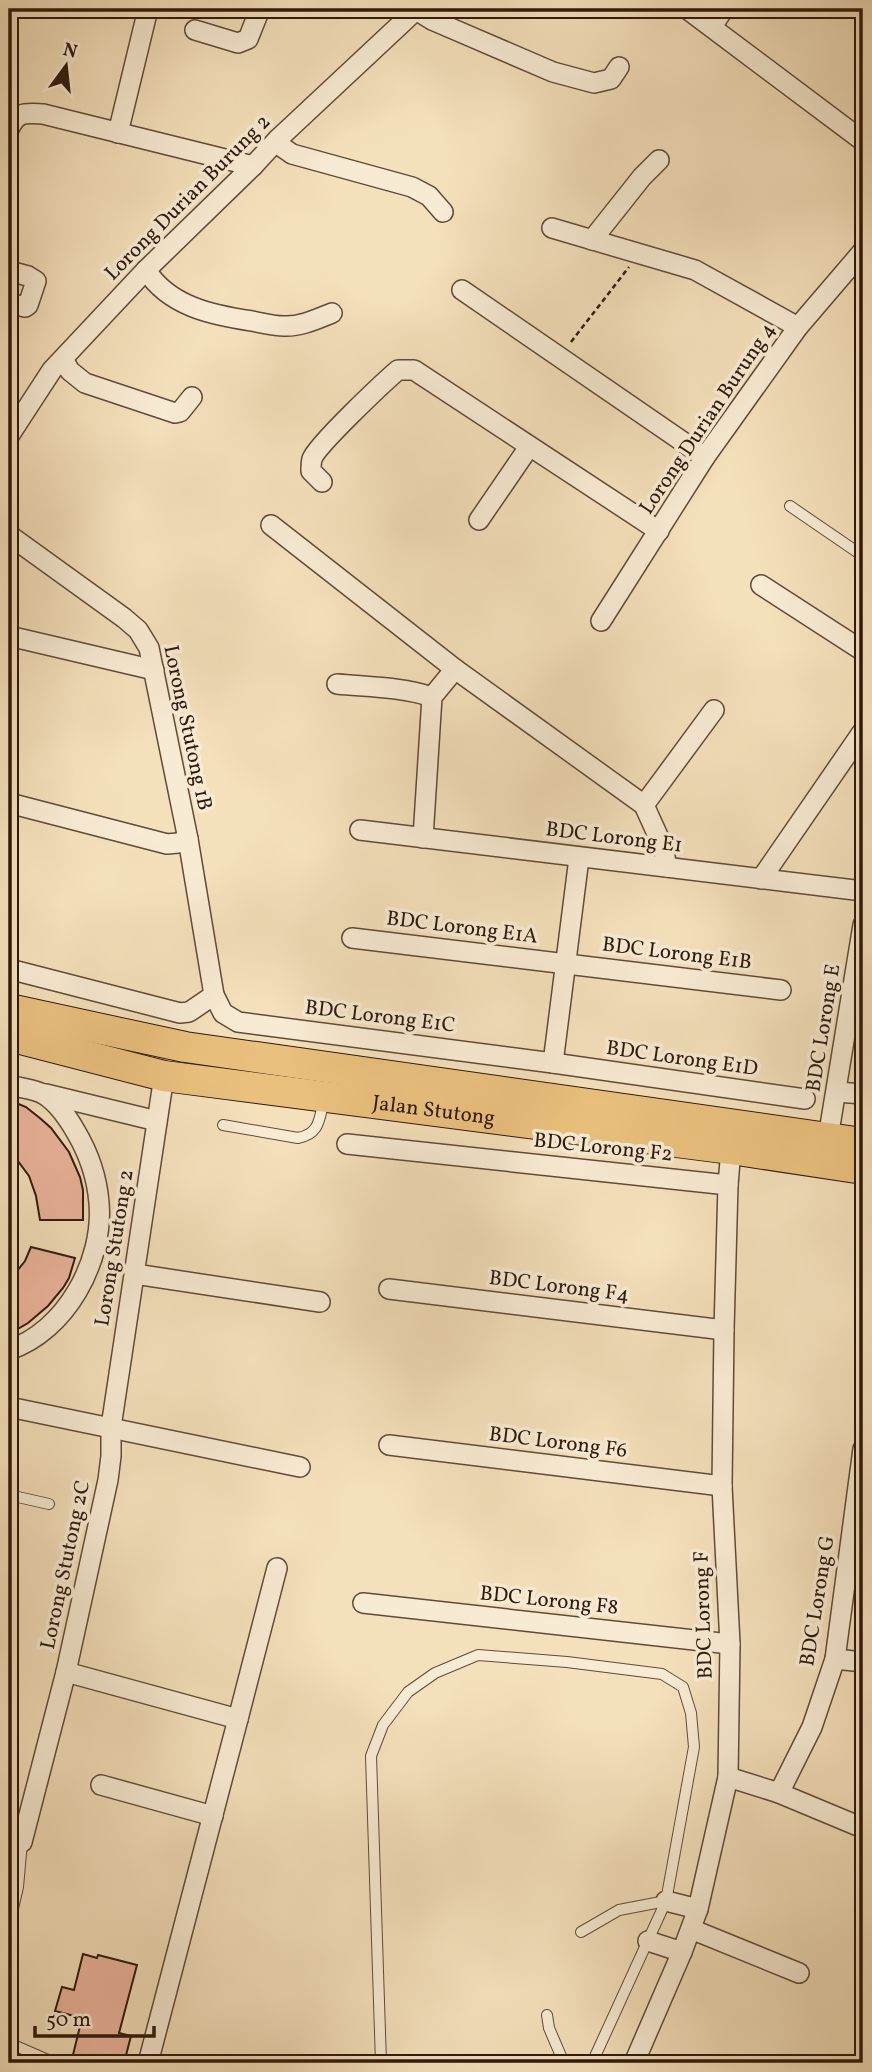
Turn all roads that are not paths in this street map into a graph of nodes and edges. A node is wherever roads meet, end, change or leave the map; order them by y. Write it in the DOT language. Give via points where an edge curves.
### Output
graph roads {
  1 [pos="148,9"];
  2 [pos="260,9"];
  3 [pos="417,9"];
  4 [pos="687,9"];
  5 [pos="724,9"];
  6 [pos="712,26"];
  7 [pos="195,30"];
  8 [pos="619,67"];
  9 [pos="9,130"];
  10 [pos="117,133"];
  11 [pos="278,139"];
  12 [pos="863,141"];
  13 [pos="659,160"];
  14 [pos="253,166"];
  15 [pos="443,212"];
  16 [pos="552,228"];
  17 [pos="592,240"];
  18 [pos="859,262"];
  19 [pos="146,270"];
  20 [pos="9,271"];
  21 [pos="461,290"];
  22 [pos="9,303"];
  23 [pos="332,313"];
  24 [pos="798,327"];
  25 [pos="63,359"];
  26 [pos="192,397"];
  27 [pos="9,436"];
  28 [pos="529,447"];
  29 [pos="705,457"];
  30 [pos="322,482"];
  31 [pos="790,506"];
  32 [pos="478,520"];
  33 [pos="271,525"];
  34 [pos="659,531"];
  35 [pos="9,535"];
  36 [pos="863,556"];
  37 [pos="761,585"];
  38 [pos="601,621"];
  39 [pos="9,636"];
  40 [pos="863,650"];
  41 [pos="455,669"];
  42 [pos="154,670"];
  43 [pos="337,684"];
  44 [pos="432,698"];
  45 [pos="715,710"];
  46 [pos="863,731"];
  47 [pos="9,803"];
  48 [pos="644,805"];
  49 [pos="360,830"];
  50 [pos="423,838"];
  51 [pos="188,839"];
  52 [pos="579,858"];
  53 [pos="667,867"];
  54 [pos="761,879"];
  55 [pos="863,891"];
  56 [pos="863,931"];
  57 [pos="352,938"];
  58 [pos="566,964"];
  59 [pos="9,969"];
  60 [pos="781,990"];
  61 [pos="214,995"];
  62 [pos="9,1009"];
  63 [pos="9,1029"];
  64 [pos="9,1037"];
  65 [pos="54,1048"];
  66 [pos="553,1063"];
  67 [pos="164,1076"];
  68 [pos="9,1085"];
  69 [pos="837,1092"];
  70 [pos="43,1093"];
  71 [pos="863,1094"];
  72 [pos="324,1097"];
  73 [pos="805,1099"];
  74 [pos="158,1121"];
  75 [pos="223,1125"];
  76 [pos="828,1138"];
  77 [pos="863,1143"];
  78 [pos="347,1144"];
  79 [pos="731,1149"];
  80 [pos="863,1169"];
  81 [pos="728,1185"];
  82 [pos="135,1274"];
  83 [pos="389,1289"];
  84 [pos="320,1302"];
  85 [pos="724,1330"];
  86 [pos="9,1350"];
  87 [pos="9,1407"];
  88 [pos="111,1427"];
  89 [pos="389,1445"];
  90 [pos="863,1449"];
  91 [pos="300,1466"];
  92 [pos="722,1486"];
  93 [pos="9,1495"];
  94 [pos="49,1504"];
  95 [pos="860,1508"];
  96 [pos="277,1568"];
  97 [pos="363,1603"];
  98 [pos="730,1644"];
  99 [pos="835,1659"];
  100 [pos="863,1662"];
  101 [pos="66,1672"];
  102 [pos="238,1719"];
  103 [pos="728,1777"];
  104 [pos="101,1785"];
  105 [pos="779,1793"];
  106 [pos="213,1816"];
  107 [pos="863,1828"];
  108 [pos="22,1842"];
  109 [pos="666,1901"];
  110 [pos="698,1909"];
  111 [pos="9,1926"];
  112 [pos="691,1929"];
  113 [pos="581,1932"];
  114 [pos="648,1941"];
  115 [pos="682,1952"];
  116 [pos="799,1973"];
  117 [pos="547,2015"];
  118 [pos="9,2043"];
  119 [pos="55,2063"];
  120 [pos="148,2063"];
  121 [pos="381,2063"];
  122 [pos="564,2063"];
  123 [pos="593,2063"];
  124 [pos="634,2063"];
  1 -- 10 [label="street"];
  2 -- 7 [label="street" via="248,39 238,43"];
  3 -- 8 [label="street" via="432,20 553,72 594,83 611,79"];
  3 -- 11 [label="street, Lorong Durian Burung 2"];
  4 -- 6 [label="street"];
  5 -- 6 [label="street"];
  6 -- 12 [label="street"];
  9 -- 10 [label="street" via="24,113"];
  10 -- 14 [label="street"];
  11 -- 14 [label="street, Lorong Durian Burung 2"];
  11 -- 15 [label="street" via="292,155 412,187 429,196"];
  13 -- 17 [label="street"];
  14 -- 19 [label="street, Lorong Durian Burung 2"];
  16 -- 17 [label="street"];
  17 -- 24 [label="street" via="695,270"];
  18 -- 24 [label="street, Lorong Durian Burung 4"];
  19 -- 23 [label="street" via="155,284 181,303 220,316 286,326"];
  19 -- 25 [label="street, Lorong Durian Burung 2"];
  20 -- 22 [label="street" via="36,281 28,305"];
  21 -- 29 [label="street"];
  24 -- 29 [label="street, Lorong Durian Burung 4"];
  25 -- 26 [label="street" via="85,383 175,413"];
  25 -- 27 [label="street, Lorong Durian Burung 2"];
  28 -- 30 [label="street" via="414,370 398,370 312,458 311,471"];
  28 -- 32 [label="street"];
  28 -- 34 [label="street"];
  29 -- 34 [label="street, Lorong Durian Burung 4"];
  31 -- 36 [label="lane"];
  33 -- 41 [label="street"];
  34 -- 38 [label="street, Lorong Durian Burung 4"];
  35 -- 42 [label="street, Lorong Stutong 1B" via="138,630 149,648"];
  37 -- 40 [label="street"];
  39 -- 42 [label="street"];
  41 -- 44 [label="street"];
  41 -- 48 [label="street"];
  42 -- 51 [label="street, Lorong Stutong 1B"];
  43 -- 44 [label="street" via="395,689"];
  44 -- 50 [label="street"];
  45 -- 48 [label="street"];
  46 -- 54 [label="street"];
  47 -- 51 [label="street" via="167,844"];
  48 -- 53 [label="street"];
  49 -- 50 [label="street, BDC Lorong E1"];
  50 -- 52 [label="street, BDC Lorong E1"];
  51 -- 61 [label="street, Lorong Stutong 1B"];
  52 -- 53 [label="street, BDC Lorong E1"];
  52 -- 58 [label="street"];
  53 -- 54 [label="street, BDC Lorong E1"];
  54 -- 55 [label="street, BDC Lorong E1"];
  56 -- 69 [label="street, BDC Lorong E"];
  57 -- 58 [label="street, BDC Lorong E1A"];
  58 -- 60 [label="street, BDC Lorong E1B"];
  58 -- 66 [label="street"];
  59 -- 61 [label="street" via="180,1013"];
  61 -- 66 [label="street, BDC Lorong E1C" via="223,1013 238,1022"];
  62 -- 76 [label="main road, Jalan Stutong" via="185,1047"];
  63 -- 65 [label="main road"];
  64 -- 65 [label="main road, Jalan Stutong"];
  65 -- 67 [label="main road, Jalan Stutong"];
  66 -- 73 [label="street, BDC Lorong E1D"];
  67 -- 72 [label="main road, Jalan Stutong"];
  67 -- 74 [label="street, Lorong Stutong 2"];
  68 -- 70 [label="street"];
  69 -- 71 [label="street"];
  69 -- 76 [label="street, BDC Lorong E"];
  70 -- 74 [label="street"];
  70 -- 86 [label="street" via="59,1106 88,1152 96,1182 99,1232 77,1291 61,1315 37,1336"];
  72 -- 75 [label="lane" via="315,1132 308,1136"];
  72 -- 79 [label="main road, Jalan Stutong"];
  74 -- 82 [label="street, Lorong Stutong 2"];
  76 -- 77 [label="main road, Jalan Stutong"];
  78 -- 81 [label="street, BDC Lorong F2"];
  79 -- 80 [label="main road, Jalan Stutong"];
  79 -- 81 [label="street, BDC Lorong F"];
  81 -- 85 [label="street, BDC Lorong F"];
  82 -- 84 [label="street"];
  82 -- 88 [label="street, Lorong Stutong 2"];
  83 -- 85 [label="street, BDC Lorong F4"];
  85 -- 92 [label="street, BDC Lorong F"];
  87 -- 88 [label="street"];
  88 -- 91 [label="street"];
  88 -- 101 [label="street, Lorong Stutong 2C" via="108,1480"];
  89 -- 92 [label="street, BDC Lorong F6"];
  90 -- 95 [label="street, BDC Lorong G"];
  92 -- 98 [label="street, BDC Lorong F"];
  93 -- 94 [label="lane"];
  95 -- 99 [label="street, BDC Lorong G"];
  96 -- 102 [label="street"];
  97 -- 98 [label="street, BDC Lorong F8"];
  98 -- 103 [label="street, BDC Lorong F"];
  99 -- 100 [label="street"];
  99 -- 105 [label="street, BDC Lorong G" via="812,1727"];
  101 -- 102 [label="street, Lorong Stutong 2C"];
  101 -- 108 [label="street"];
  102 -- 106 [label="street"];
  103 -- 105 [label="street"];
  103 -- 110 [label="street, BDC Lorong F"];
  104 -- 106 [label="street"];
  105 -- 107 [label="street"];
  106 -- 120 [label="street"];
  108 -- 111 [label="lane"];
  109 -- 110 [label="street"];
  109 -- 113 [label="lane" via="619,1910"];
  109 -- 114 [label="lane"];
  109 -- 121 [label="lane" via="694,1747 691,1713 682,1687 662,1674 478,1656 435,1673 408,1692 383,1726 371,1756"];
  110 -- 112 [label="street, BDC Lorong F"];
  112 -- 115 [label="street, BDC Lorong F"];
  112 -- 116 [label="street"];
  114 -- 115 [label="street"];
  114 -- 123 [label="lane"];
  115 -- 124 [label="street, BDC Lorong F"];
  117 -- 122 [label="lane"];
  118 -- 119 [label="lane"];
}
